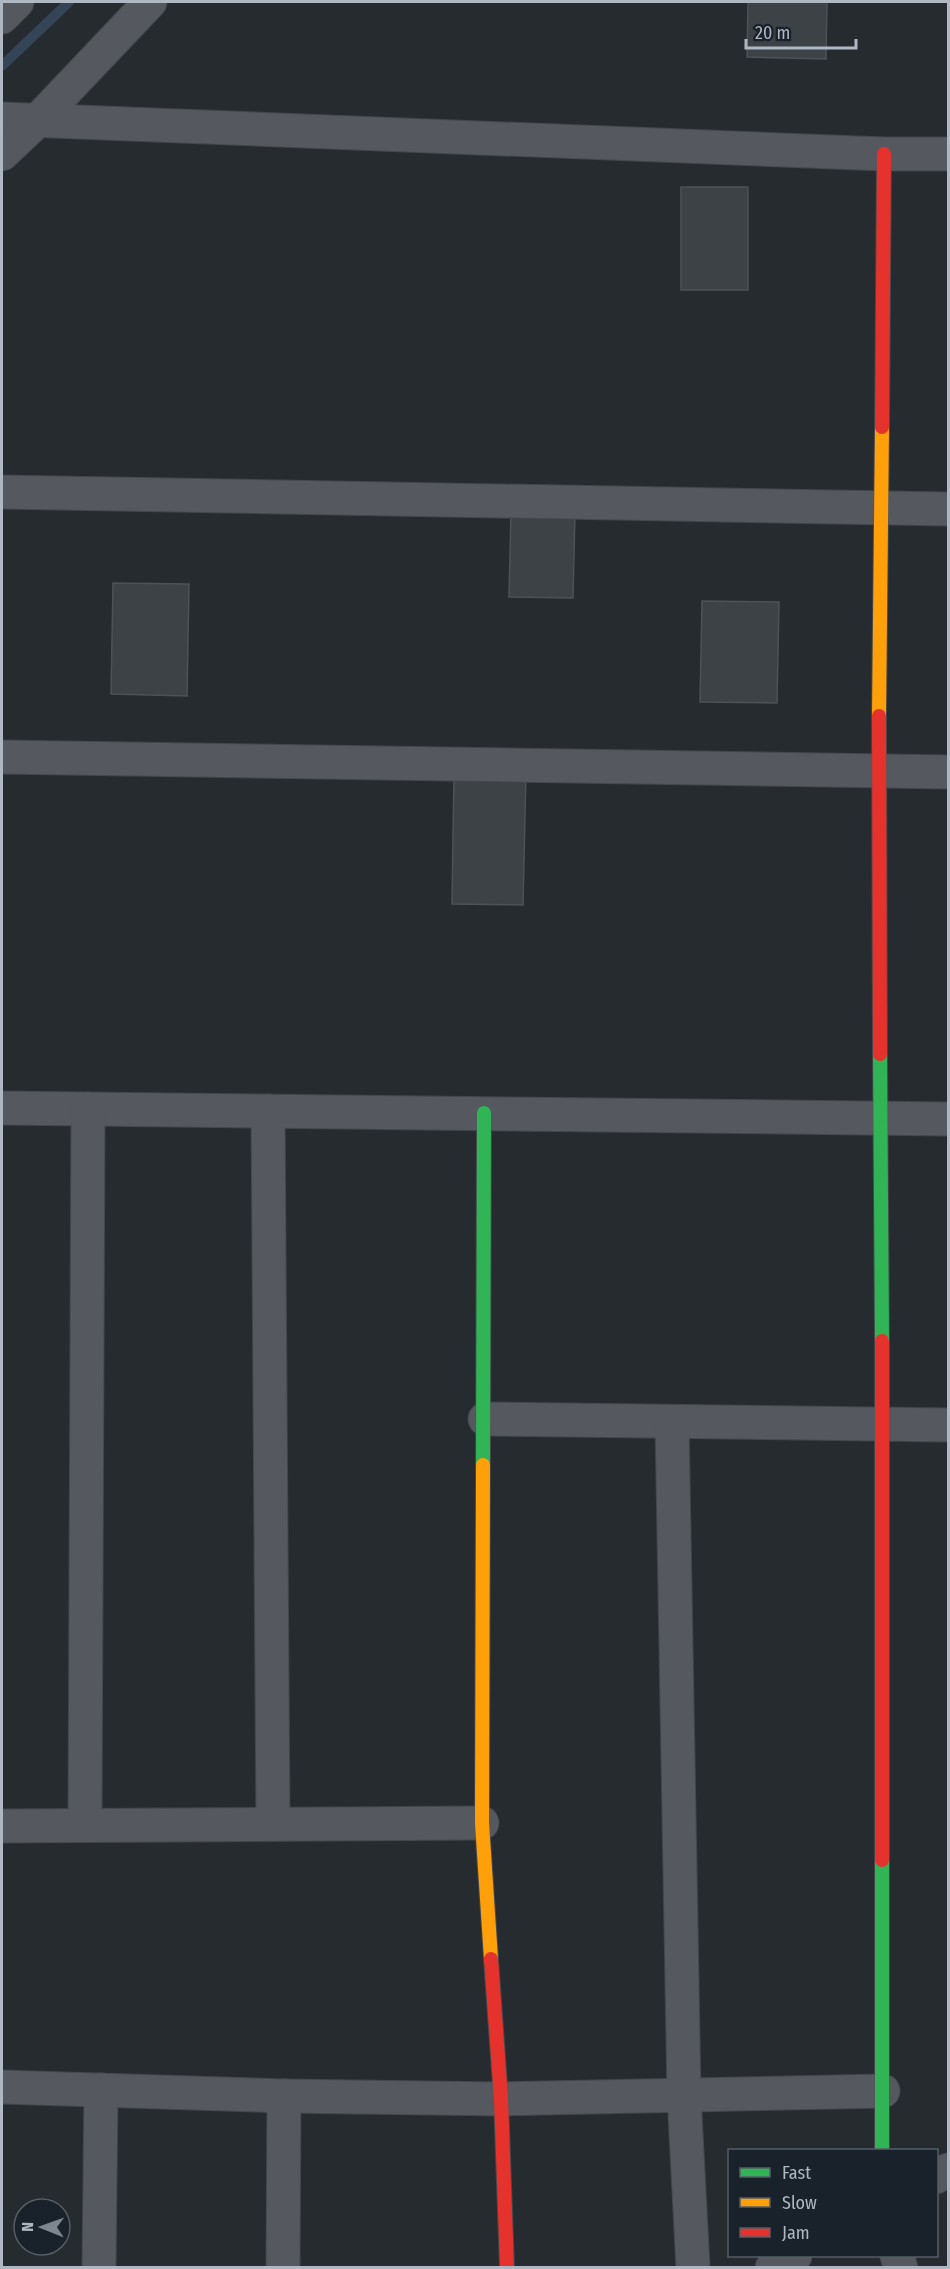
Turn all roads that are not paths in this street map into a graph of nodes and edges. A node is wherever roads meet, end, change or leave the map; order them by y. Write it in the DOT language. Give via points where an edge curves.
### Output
graph roads {
  1 [pos="17,2"];
  2 [pos="150,2"];
  3 [pos="2,17"];
  4 [pos="2,119"];
  5 [pos="38,120"];
  6 [pos="884,153"];
  7 [pos="2,154"];
  8 [pos="948,154"];
  9 [pos="2,492"];
  10 [pos="880,508"];
  11 [pos="948,509"];
  12 [pos="2,756"];
  13 [pos="879,771"];
  14 [pos="948,772"];
  15 [pos="2,1108"];
  16 [pos="88,1109"];
  17 [pos="268,1111"];
  18 [pos="484,1113"];
  19 [pos="880,1118"];
  20 [pos="948,1119"];
  21 [pos="485,1419"];
  22 [pos="672,1422"];
  23 [pos="882,1424"];
  24 [pos="948,1425"];
  25 [pos="482,1822"];
  26 [pos="273,1824"];
  27 [pos="85,1825"];
  28 [pos="2,1826"];
  29 [pos="2,2087"];
  30 [pos="101,2090"];
  31 [pos="883,2091"];
  32 [pos="684,2095"];
  33 [pos="284,2096"];
  34 [pos="501,2099"];
  35 [pos="882,2149"];
  36 [pos="793,2257"];
  37 [pos="99,2268"];
  38 [pos="283,2268"];
  39 [pos="507,2268"];
  40 [pos="693,2268"];
  41 [pos="772,2268"];
  1 -- 3 [label="street"];
  2 -- 5 [label="street"];
  4 -- 5 [label="street"];
  5 -- 6 [label="street"];
  5 -- 7 [label="street"];
  6 -- 8 [label="street"];
  6 -- 10 [label="street"];
  9 -- 10 [label="street"];
  10 -- 11 [label="street"];
  10 -- 13 [label="street"];
  12 -- 13 [label="street"];
  13 -- 14 [label="street"];
  13 -- 19 [label="street"];
  15 -- 16 [label="street"];
  16 -- 17 [label="street"];
  16 -- 27 [label="street"];
  17 -- 18 [label="street"];
  17 -- 26 [label="street"];
  18 -- 19 [label="street"];
  18 -- 21 [label="street"];
  19 -- 20 [label="street"];
  19 -- 23 [label="street"];
  21 -- 22 [label="street"];
  21 -- 25 [label="street"];
  22 -- 23 [label="street"];
  22 -- 32 [label="street"];
  23 -- 24 [label="street"];
  23 -- 31 [label="street"];
  25 -- 26 [label="street"];
  25 -- 34 [label="street"];
  26 -- 27 [label="street"];
  27 -- 28 [label="street"];
  29 -- 30 [label="street"];
  30 -- 33 [label="street"];
  30 -- 37 [label="street"];
  31 -- 32 [label="street"];
  31 -- 35 [label="street"];
  32 -- 34 [label="street"];
  32 -- 40 [label="street"];
  33 -- 34 [label="street"];
  33 -- 38 [label="street"];
  34 -- 39 [label="street"];
  36 -- 41 [label="street"];
}
